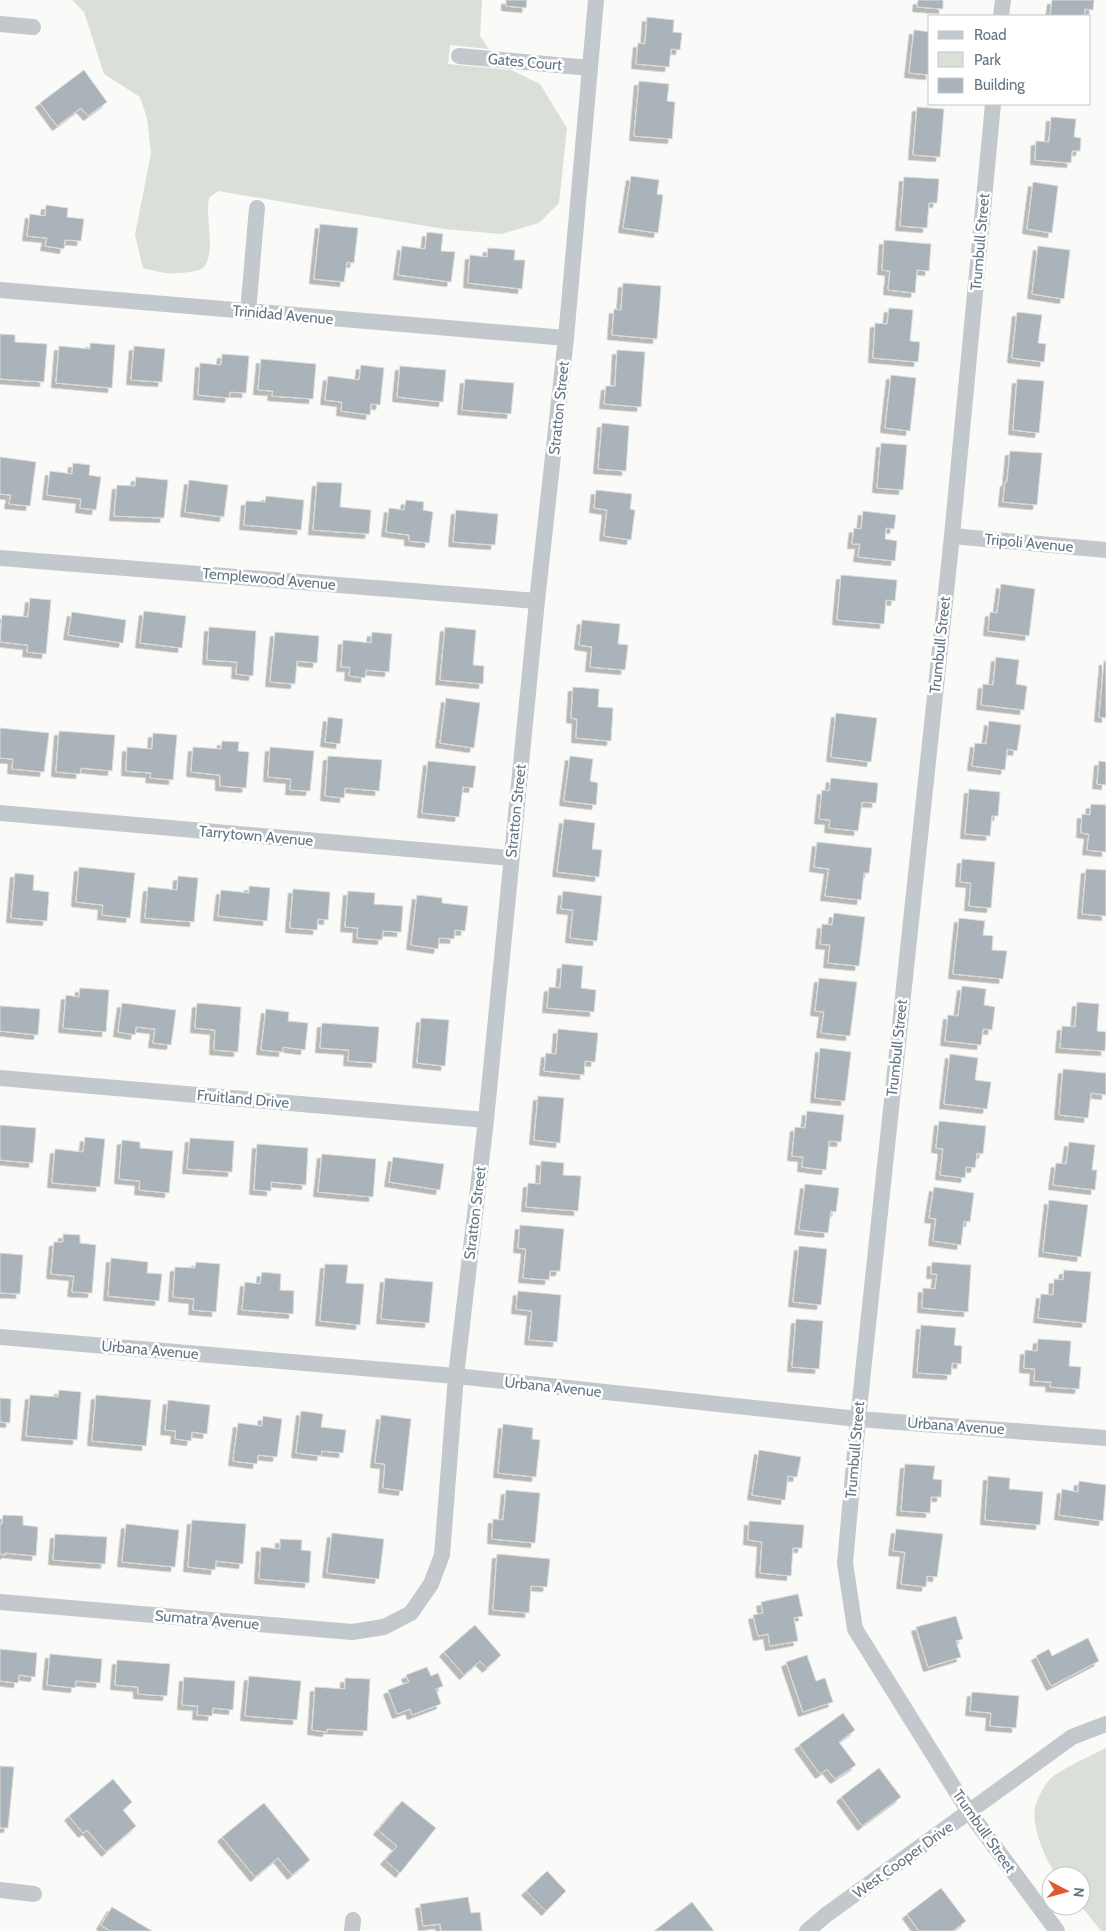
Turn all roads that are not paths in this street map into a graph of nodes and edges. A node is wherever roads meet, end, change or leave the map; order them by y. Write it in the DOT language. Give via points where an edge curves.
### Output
graph roads {
  1 [pos="596,0"];
  2 [pos="1003,0"];
  3 [pos="1001,15"];
  4 [pos="0,24"];
  5 [pos="33,27"];
  6 [pos="459,56"];
  7 [pos="590,68"];
  8 [pos="993,105"];
  9 [pos="257,208"];
  10 [pos="0,290"];
  11 [pos="248,312"];
  12 [pos="566,338"];
  13 [pos="952,536"];
  14 [pos="1106,550"];
  15 [pos="0,558"];
  16 [pos="537,601"];
  17 [pos="0,814"];
  18 [pos="511,858"];
  19 [pos="0,1078"];
  20 [pos="486,1120"];
  21 [pos="0,1337"];
  22 [pos="456,1376"];
  23 [pos="858,1419"];
  24 [pos="1106,1438"];
  25 [pos="0,1602"];
  26 [pos="411,1613"];
  27 [pos="1106,1724"];
  28 [pos="969,1812"];
  29 [pos="0,1890"];
  30 [pos="34,1894"];
  31 [pos="807,1931"];
  32 [pos="1057,1931"];
  1 -- 7 [label="street, Stratton Street"];
  2 -- 3 [label="street"];
  4 -- 5 [label="street"];
  6 -- 7 [label="street, Gates Court"];
  7 -- 12 [label="street, Stratton Street"];
  8 -- 13 [label="street, Trumbull Street"];
  9 -- 11 [label="street"];
  10 -- 11 [label="street, Trinidad Avenue"];
  11 -- 12 [label="street, Trinidad Avenue"];
  12 -- 16 [label="street, Stratton Street"];
  13 -- 14 [label="street, Tripoli Avenue"];
  13 -- 23 [label="street, Trumbull Street"];
  15 -- 16 [label="street, Templewood Avenue"];
  16 -- 18 [label="street, Stratton Street"];
  17 -- 18 [label="street, Tarrytown Avenue"];
  18 -- 20 [label="street, Stratton Street"];
  19 -- 20 [label="street, Fruitland Drive"];
  20 -- 22 [label="street, Stratton Street"];
  21 -- 22 [label="street, Urbana Avenue"];
  22 -- 23 [label="street, Urbana Avenue"];
  22 -- 26 [label="street, Stratton Street" via="442,1554 431,1584"];
  23 -- 24 [label="street, Urbana Avenue"];
  23 -- 28 [label="street, Trumbull Street" via="845,1563 855,1629"];
  25 -- 26 [label="street, Sumatra Avenue" via="352,1632 384,1627"];
  27 -- 28 [label="street, West Cooper Drive" via="1072,1737"];
  28 -- 31 [label="street, West Cooper Drive"];
  28 -- 32 [label="street, Trumbull Street"];
  29 -- 30 [label="street"];
}
